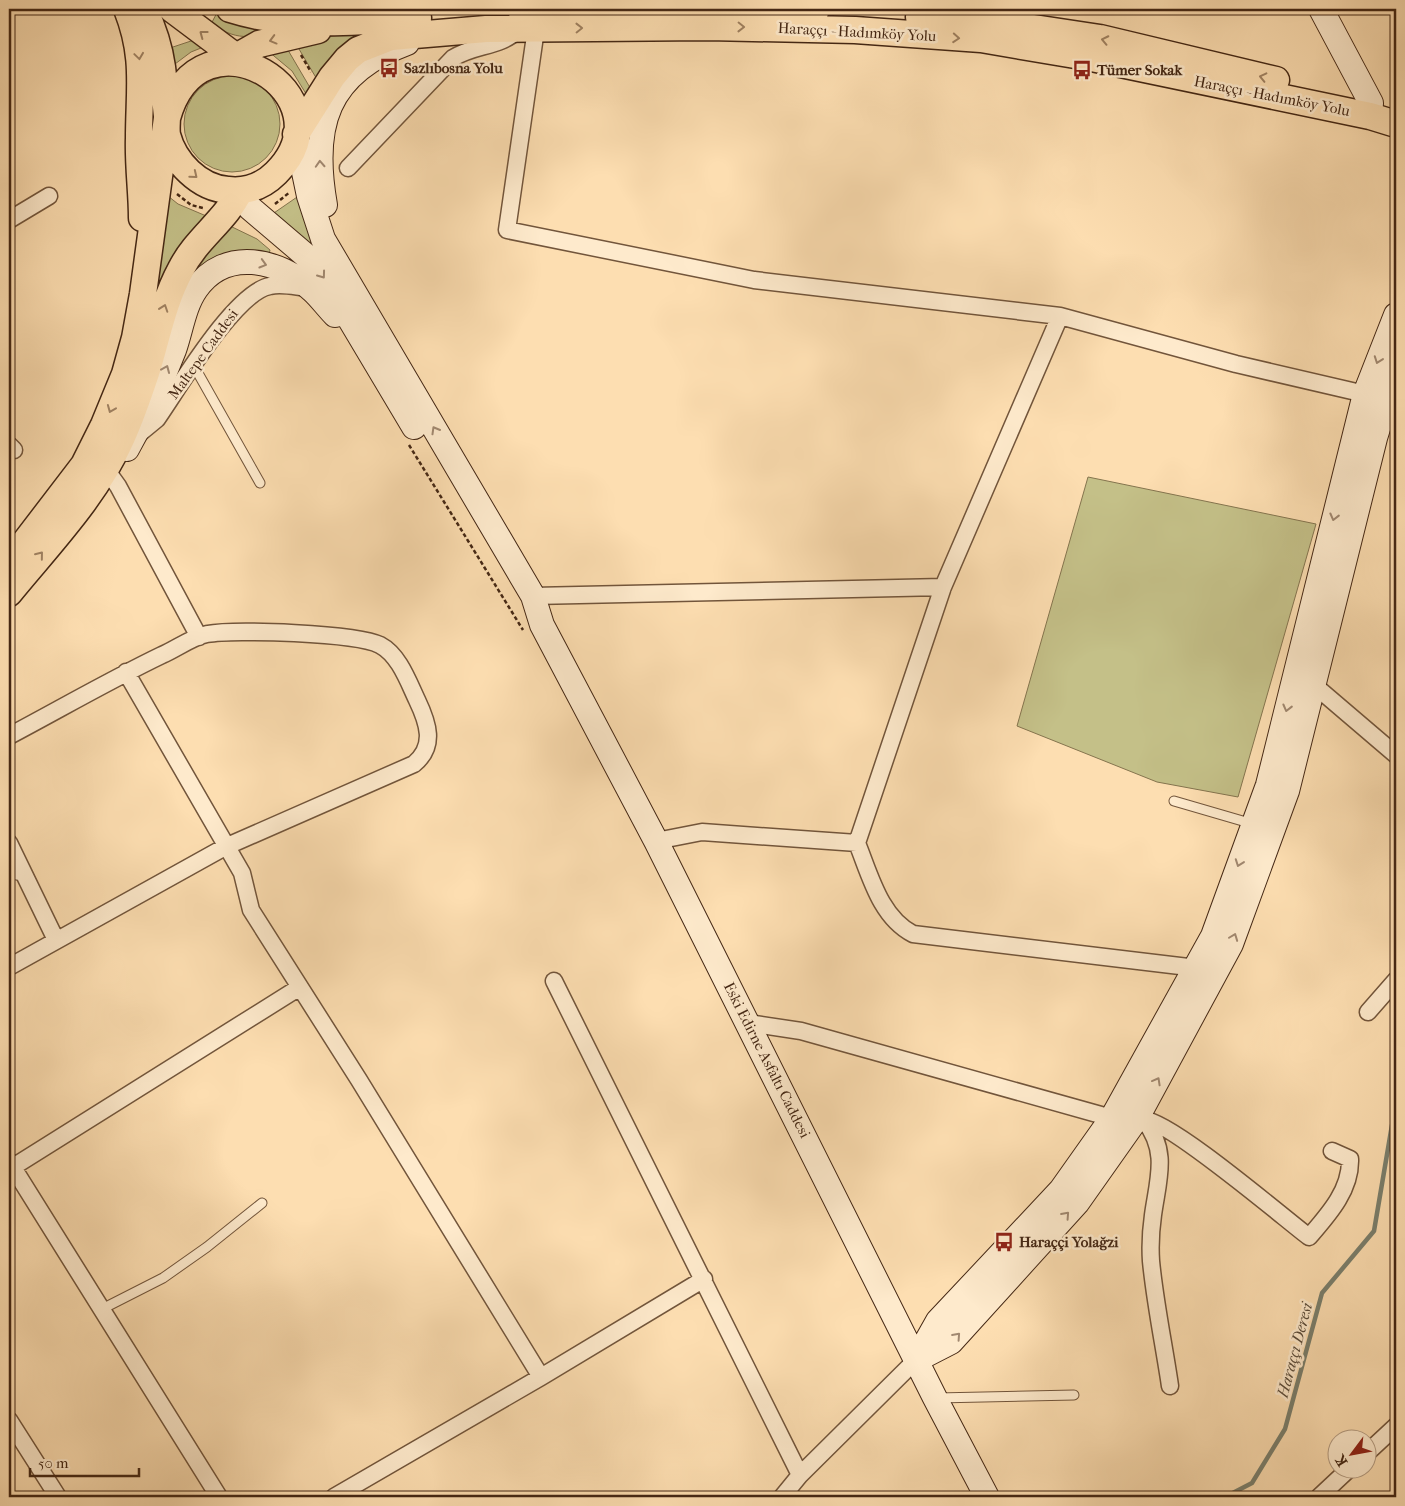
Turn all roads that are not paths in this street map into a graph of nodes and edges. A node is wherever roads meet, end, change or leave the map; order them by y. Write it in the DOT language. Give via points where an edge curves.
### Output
graph roads {
  1 [pos="127,9"];
  2 [pos="144,9"];
  3 [pos="172,9"];
  4 [pos="230,9"];
  5 [pos="586,9"];
  6 [pos="756,9"];
  7 [pos="1321,9"];
  8 [pos="355,22"];
  9 [pos="986,23"];
  10 [pos="528,29"];
  11 [pos="436,32"];
  12 [pos="236,57"];
  13 [pos="1396,107"];
  14 [pos="1370,109"];
  15 [pos="167,118"];
  16 [pos="1396,124"];
  17 [pos="296,134"];
  18 [pos="348,168"];
  19 [pos="240,191"];
  20 [pos="49,196"];
  21 [pos="9,220"];
  22 [pos="145,278"];
  23 [pos="311,289"];
  24 [pos="1396,315"];
  25 [pos="1060,316"];
  26 [pos="387,364"];
  27 [pos="194,366"];
  28 [pos="1396,370"];
  29 [pos="1375,398"];
  30 [pos="134,437"];
  31 [pos="105,468"];
  32 [pos="260,483"];
  33 [pos="9,563"];
  34 [pos="943,587"];
  35 [pos="533,596"];
  36 [pos="12,601"];
  37 [pos="534,631"];
  38 [pos="199,638"];
  39 [pos="126,672"];
  40 [pos="1304,682"];
  41 [pos="9,736"];
  42 [pos="1396,755"];
  43 [pos="1174,802"];
  44 [pos="1263,827"];
  45 [pos="656,841"];
  46 [pos="9,843"];
  47 [pos="857,843"];
  48 [pos="225,847"];
  49 [pos="17,875"];
  50 [pos="56,940"];
  51 [pos="9,967"];
  52 [pos="1206,969"];
  53 [pos="1396,980"];
  54 [pos="554,981"];
  55 [pos="300,987"];
  56 [pos="1368,1012"];
  57 [pos="748,1023"];
  58 [pos="1129,1120"];
  59 [pos="1332,1151"];
  60 [pos="11,1164"];
  61 [pos="262,1204"];
  62 [pos="704,1279"];
  63 [pos="102,1309"];
  64 [pos="916,1360"];
  65 [pos="541,1377"];
  66 [pos="1170,1386"];
  67 [pos="1074,1395"];
  68 [pos="935,1398"];
  69 [pos="9,1420"];
  70 [pos="1396,1426"];
  71 [pos="1378,1443"];
  72 [pos="800,1476"];
  73 [pos="1339,1478"];
  74 [pos="58,1497"];
  75 [pos="219,1497"];
  76 [pos="334,1497"];
  77 [pos="782,1497"];
  78 [pos="987,1497"];
  79 [pos="1319,1497"];
  1 -- 22 [label="main road, one-way" via="136,38 142,78 138,137 142,216 140,248"];
  2 -- 15 [label="main road" via="158,47"];
  12 -- 3 [label="main road, one-way"];
  4 -- 8 [label="main road" via="257,16"];
  5 -- 8 [label="main road"];
  6 -- 9 [label="main road, Haraççı - Hadımköy Yolu"];
  7 -- 14 [label="main road"];
  8 -- 12 [label="main road, one-way" via="259,44"];
  10 -- 9 [label="main road, Haraççı - Hadımköy Yolu, one-way" via="708,27 835,30"];
  9 -- 14 [label="main road, Haraççı - Hadımköy Yolu" via="1100,38"];
  10 -- 11 [label="main road, Haraççı - Hadımköy Yolu"];
  10 -- 18 [label="street" via="503,42 453,58"];
  10 -- 25 [label="street" via="507,230 754,280"];
  11 -- 17 [label="main road, Haraççı - Hadımköy Yolu" via="392,37 370,44 347,59"];
  26 -- 11 [label="main road, one-way" via="385,327 332,233 324,204 319,143 326,114 349,77 389,50"];
  12 -- 15 [label="main road" via="208,63 185,78 171,100"];
  12 -- 17 [label="main road" via="256,64 280,81 290,94 294,107"];
  13 -- 14 [label="main road, Haraççı - Hadımköy Yolu"];
  14 -- 16 [label="main road, Haraççı - Hadımköy Yolu"];
  15 -- 19 [label="main road, one-way" via="167,134 182,165 194,177 224,190"];
  15 -- 22 [label="main road"];
  17 -- 19 [label="main road" via="290,155 274,176"];
  17 -- 26 [label="main road" via="316,222"];
  19 -- 26 [label="main road, one-way" via="243,200 259,216 311,260"];
  31 -- 19 [label="main road, one-way" via="129,419 158,327 181,268 199,241 226,216"];
  20 -- 21 [label="street"];
  22 -- 33 [label="main road, one-way" via="136,338 104,425 84,465"];
  23 -- 26 [label="main road" via="372,366"];
  23 -- 27 [label="street, Maltepe Caddesi" via="271,285 252,295 238,306"];
  30 -- 23 [label="main road, one-way" via="174,349 196,290 216,270 228,263 256,262 290,274"];
  24 -- 29 [label="main road, one-way"];
  25 -- 29 [label="street"];
  25 -- 34 [label="street"];
  35 -- 26 [label="main road, one-way"];
  26 -- 37 [label="main road"];
  27 -- 30 [label="street, Maltepe Caddesi" via="157,419"];
  27 -- 32 [label="lane"];
  28 -- 29 [label="main road"];
  29 -- 40 [label="main road"];
  30 -- 31 [label="main road" via="124,454"];
  36 -- 31 [label="main road, one-way"];
  31 -- 38 [label="street" via="118,486"];
  34 -- 35 [label="street"];
  34 -- 47 [label="street"];
  35 -- 37 [label="main road"];
  37 -- 45 [label="main road, Eski Edirne Asfaltı Caddesi"];
  38 -- 39 [label="street"];
  38 -- 48 [label="street" via="206,634 270,633 352,638 380,645 400,666 423,712 429,735 425,753 414,764"];
  39 -- 41 [label="street"];
  39 -- 48 [label="street"];
  40 -- 42 [label="street"];
  40 -- 44 [label="main road" via="1287,791"];
  43 -- 44 [label="lane"];
  44 -- 52 [label="main road" via="1231,944"];
  45 -- 47 [label="street" via="702,832"];
  45 -- 57 [label="main road, Eski Edirne Asfaltı Caddesi"];
  46 -- 49 [label="street"];
  47 -- 52 [label="street" via="879,898 901,928 913,934"];
  48 -- 50 [label="street"];
  48 -- 55 [label="street" via="242,873 251,910"];
  49 -- 50 [label="street"];
  50 -- 51 [label="street"];
  52 -- 58 [label="main road"];
  53 -- 56 [label="street"];
  54 -- 62 [label="street"];
  55 -- 60 [label="street"];
  55 -- 65 [label="street"];
  57 -- 58 [label="street" via="801,1032"];
  57 -- 64 [label="main road, Eski Edirne Asfaltı Caddesi"];
  58 -- 59 [label="street" via="1160,1125 1194,1147 1309,1237 1343,1192 1350,1172 1350,1159"];
  58 -- 64 [label="main road" via="1077,1203 951,1342"];
  58 -- 66 [label="street" via="1153,1131 1160,1151 1160,1178 1152,1216 1151,1260"];
  60 -- 63 [label="street"];
  61 -- 63 [label="lane" via="163,1278"];
  62 -- 65 [label="street"];
  62 -- 72 [label="street"];
  63 -- 75 [label="street"];
  64 -- 68 [label="main road, Eski Edirne Asfaltı Caddesi"];
  64 -- 72 [label="street"];
  65 -- 76 [label="street"];
  67 -- 68 [label="lane"];
  68 -- 78 [label="main road, Eski Edirne Asfaltı Caddesi"];
  69 -- 74 [label="street"];
  70 -- 71 [label="street"];
  72 -- 77 [label="street"];
  73 -- 79 [label="street"];
}
